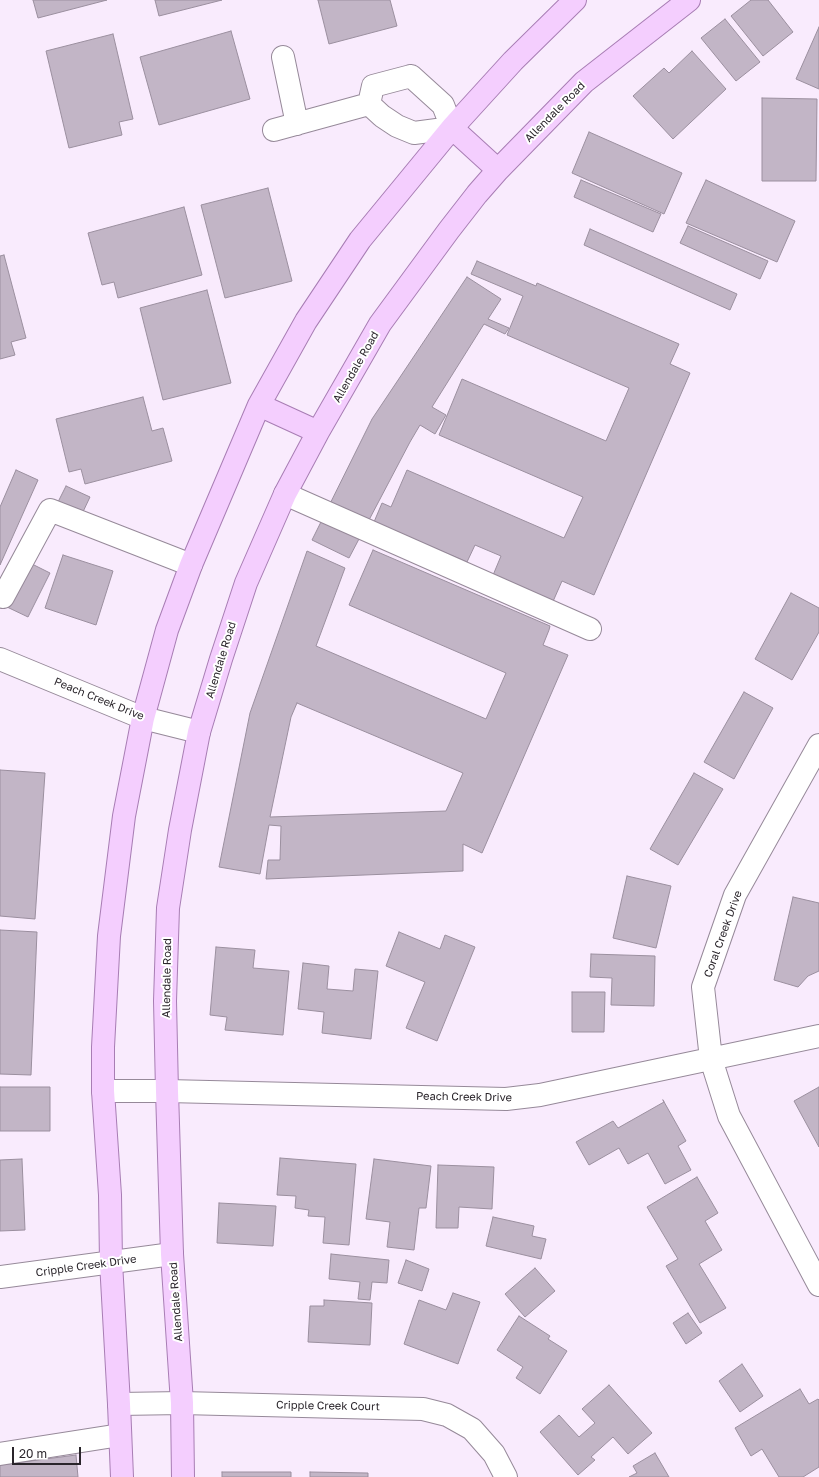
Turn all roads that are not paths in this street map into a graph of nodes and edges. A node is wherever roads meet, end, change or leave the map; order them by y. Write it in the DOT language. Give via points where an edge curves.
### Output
graph roads {
  1 [pos="575,0"];
  2 [pos="689,0"];
  3 [pos="283,57"];
  4 [pos="369,104"];
  5 [pos="298,124"];
  6 [pos="452,128"];
  7 [pos="274,130"];
  8 [pos="498,170"];
  9 [pos="259,405"];
  10 [pos="318,432"];
  11 [pos="285,494"];
  12 [pos="192,565"];
  13 [pos="3,597"];
  14 [pos="590,629"];
  15 [pos="0,659"];
  16 [pos="143,718"];
  17 [pos="200,732"];
  18 [pos="819,745"];
  19 [pos="819,1036"];
  20 [pos="711,1059"];
  21 [pos="103,1091"];
  22 [pos="167,1091"];
  23 [pos="172,1254"];
  24 [pos="111,1262"];
  25 [pos="0,1277"];
  26 [pos="819,1285"];
  27 [pos="182,1403"];
  28 [pos="119,1404"];
  29 [pos="120,1435"];
  30 [pos="0,1454"];
  31 [pos="122,1477"];
  32 [pos="183,1477"];
  33 [pos="506,1477"];
  1 -- 6 [label="main road" via="513,61"];
  2 -- 8 [label="main road, Allendale Road" via="584,82"];
  3 -- 5 [label="street"];
  4 -- 5 [label="street"];
  4 -- 6 [label="street" via="398,126 414,133"];
  4 -- 6 [label="street" via="373,86 411,76 443,105"];
  5 -- 7 [label="street"];
  6 -- 8 [label="main road"];
  6 -- 9 [label="main road" via="360,240 306,321"];
  8 -- 10 [label="main road, Allendale Road" via="454,224 380,324"];
  9 -- 10 [label="main road"];
  9 -- 12 [label="main road"];
  10 -- 11 [label="main road, Allendale Road"];
  11 -- 14 [label="street"];
  11 -- 17 [label="main road, Allendale Road" via="246,583"];
  12 -- 13 [label="street" via="50,510"];
  12 -- 16 [label="main road" via="167,630"];
  15 -- 16 [label="street, Peach Creek Drive"];
  16 -- 17 [label="street, Peach Creek Drive"];
  16 -- 21 [label="main road" via="124,816 109,936"];
  17 -- 22 [label="main road, Allendale Road" via="180,830 168,908 165,1001"];
  18 -- 20 [label="street, Coral Creek Drive" via="732,902 703,987"];
  19 -- 20 [label="street, Peach Creek Drive"];
  20 -- 22 [label="street, Peach Creek Drive" via="540,1095 506,1099"];
  20 -- 26 [label="street, Coral Creek Drive" via="729,1116"];
  21 -- 22 [label="street, Peach Creek Drive"];
  21 -- 24 [label="main road" via="110,1195"];
  22 -- 23 [label="main road, Allendale Road"];
  23 -- 24 [label="street, Cripple Creek Drive"];
  23 -- 27 [label="main road, Allendale Road"];
  24 -- 25 [label="street, Cripple Creek Drive"];
  24 -- 28 [label="main road"];
  27 -- 28 [label="street, Cripple Creek Court"];
  27 -- 32 [label="main road, Allendale Road"];
  27 -- 33 [label="street, Cripple Creek Court" via="423,1408 447,1415 472,1429 494,1454"];
  28 -- 29 [label="main road"];
  29 -- 30 [label="street"];
  29 -- 31 [label="main road"];
}
